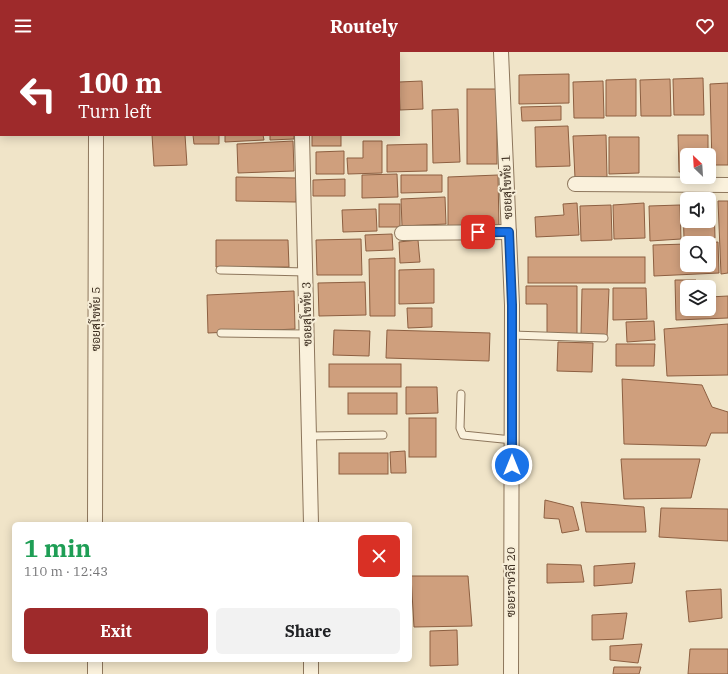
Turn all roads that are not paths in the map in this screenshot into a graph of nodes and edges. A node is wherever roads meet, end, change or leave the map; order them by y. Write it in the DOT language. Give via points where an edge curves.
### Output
graph roads {
  1 [pos="501,52"];
  2 [pos="96,136"];
  3 [pos="302,136"];
  4 [pos="575,184"];
  5 [pos="728,185"];
  6 [pos="509,232"];
  7 [pos="402,233"];
  8 [pos="220,270"];
  9 [pos="306,272"];
  10 [pos="221,333"];
  11 [pos="307,334"];
  12 [pos="512,335"];
  13 [pos="604,338"];
  14 [pos="460,394"];
  15 [pos="383,435"];
  16 [pos="310,436"];
  17 [pos="512,440"];
  18 [pos="512,489"];
  19 [pos="95,522"];
  20 [pos="311,522"];
  21 [pos="95,662"];
  22 [pos="311,662"];
  23 [pos="95,674"];
  24 [pos="311,674"];
  25 [pos="511,674"];
  1 -- 6 [label="street, ซอยสุโขทัย 1"];
  2 -- 19 [label="street, ซอยสุโขทัย 5"];
  3 -- 9 [label="street, ซอยสุโขทัย 3"];
  4 -- 5 [label="street"];
  6 -- 7 [label="street"];
  6 -- 12 [label="street, ซอยสุโขทัย 1"];
  8 -- 9 [label="lane"];
  9 -- 11 [label="street, ซอยสุโขทัย 3"];
  10 -- 11 [label="lane"];
  11 -- 16 [label="street, ซอยสุโขทัย 3"];
  12 -- 13 [label="lane"];
  12 -- 17 [label="street, ซอยสุโขทัย 1"];
  14 -- 17 [label="lane" via="460,428 463,435"];
  15 -- 16 [label="lane"];
  16 -- 20 [label="street, ซอยสุโขทัย 3"];
  17 -- 18 [label="street, ซอยสุโขทัย 1"];
  18 -- 25 [label="street, ซอยราชวิถี 20"];
  21 -- 23 [label="street"];
  22 -- 24 [label="street"];
}
